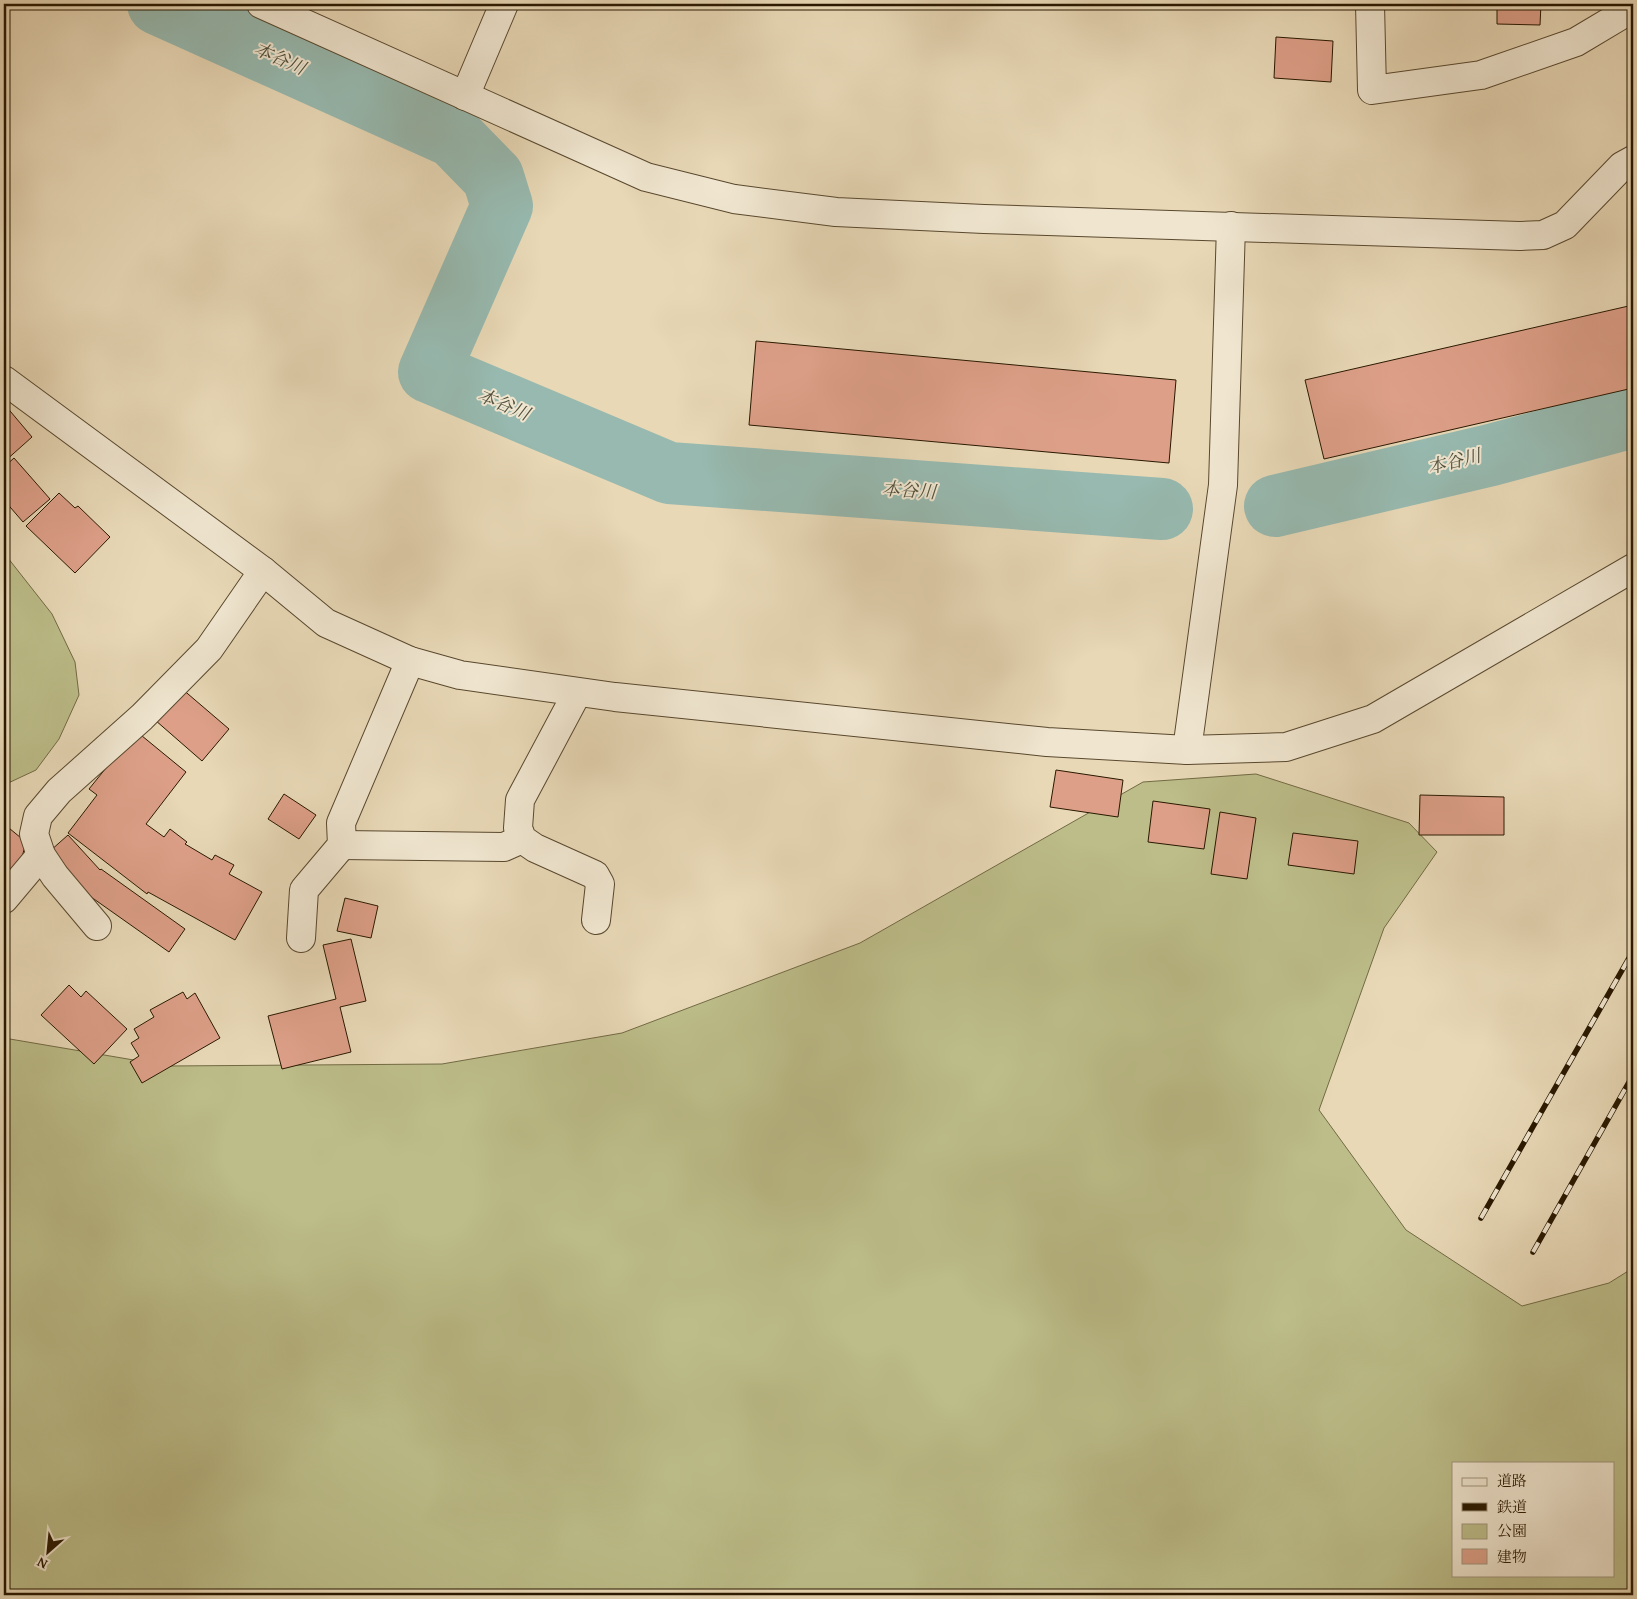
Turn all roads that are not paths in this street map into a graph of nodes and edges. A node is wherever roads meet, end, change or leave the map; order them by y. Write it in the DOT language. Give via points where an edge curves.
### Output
graph roads {
  1 [pos="261,4"];
  2 [pos="504,4"];
  3 [pos="1370,4"];
  4 [pos="1633,8"];
  5 [pos="465,96"];
  6 [pos="1633,160"];
  7 [pos="1230,226"];
  8 [pos="4,380"];
  9 [pos="1633,568"];
  10 [pos="263,571"];
  11 [pos="410,661"];
  12 [pos="577,693"];
  13 [pos="1187,750"];
  14 [pos="522,839"];
  15 [pos="342,845"];
  16 [pos="41,855"];
  17 [pos="4,899"];
  18 [pos="596,920"];
  19 [pos="97,926"];
  20 [pos="301,938"];
  1 -- 5 [label="street"];
  2 -- 5 [label="street"];
  3 -- 4 [label="street" via="1372,90 1481,74 1576,42"];
  5 -- 7 [label="street" via="646,177 734,199 836,212"];
  6 -- 7 [label="street" via="1622,166 1564,225 1543,235"];
  7 -- 13 [label="street" via="1223,486"];
  8 -- 10 [label="street"];
  9 -- 13 [label="street" via="1373,719 1286,747"];
  10 -- 11 [label="street" via="326,623"];
  10 -- 16 [label="street" via="209,649 142,717 58,791 43,809 34,834"];
  11 -- 12 [label="street" via="460,675"];
  11 -- 15 [label="street" via="341,824"];
  12 -- 13 [label="street" via="1048,742"];
  12 -- 14 [label="street" via="520,800 518,828"];
  14 -- 15 [label="street" via="504,847"];
  14 -- 18 [label="street" via="595,876 600,884"];
  15 -- 20 [label="street" via="304,890"];
  16 -- 17 [label="street"];
  16 -- 19 [label="street" via="54,876"];
}
